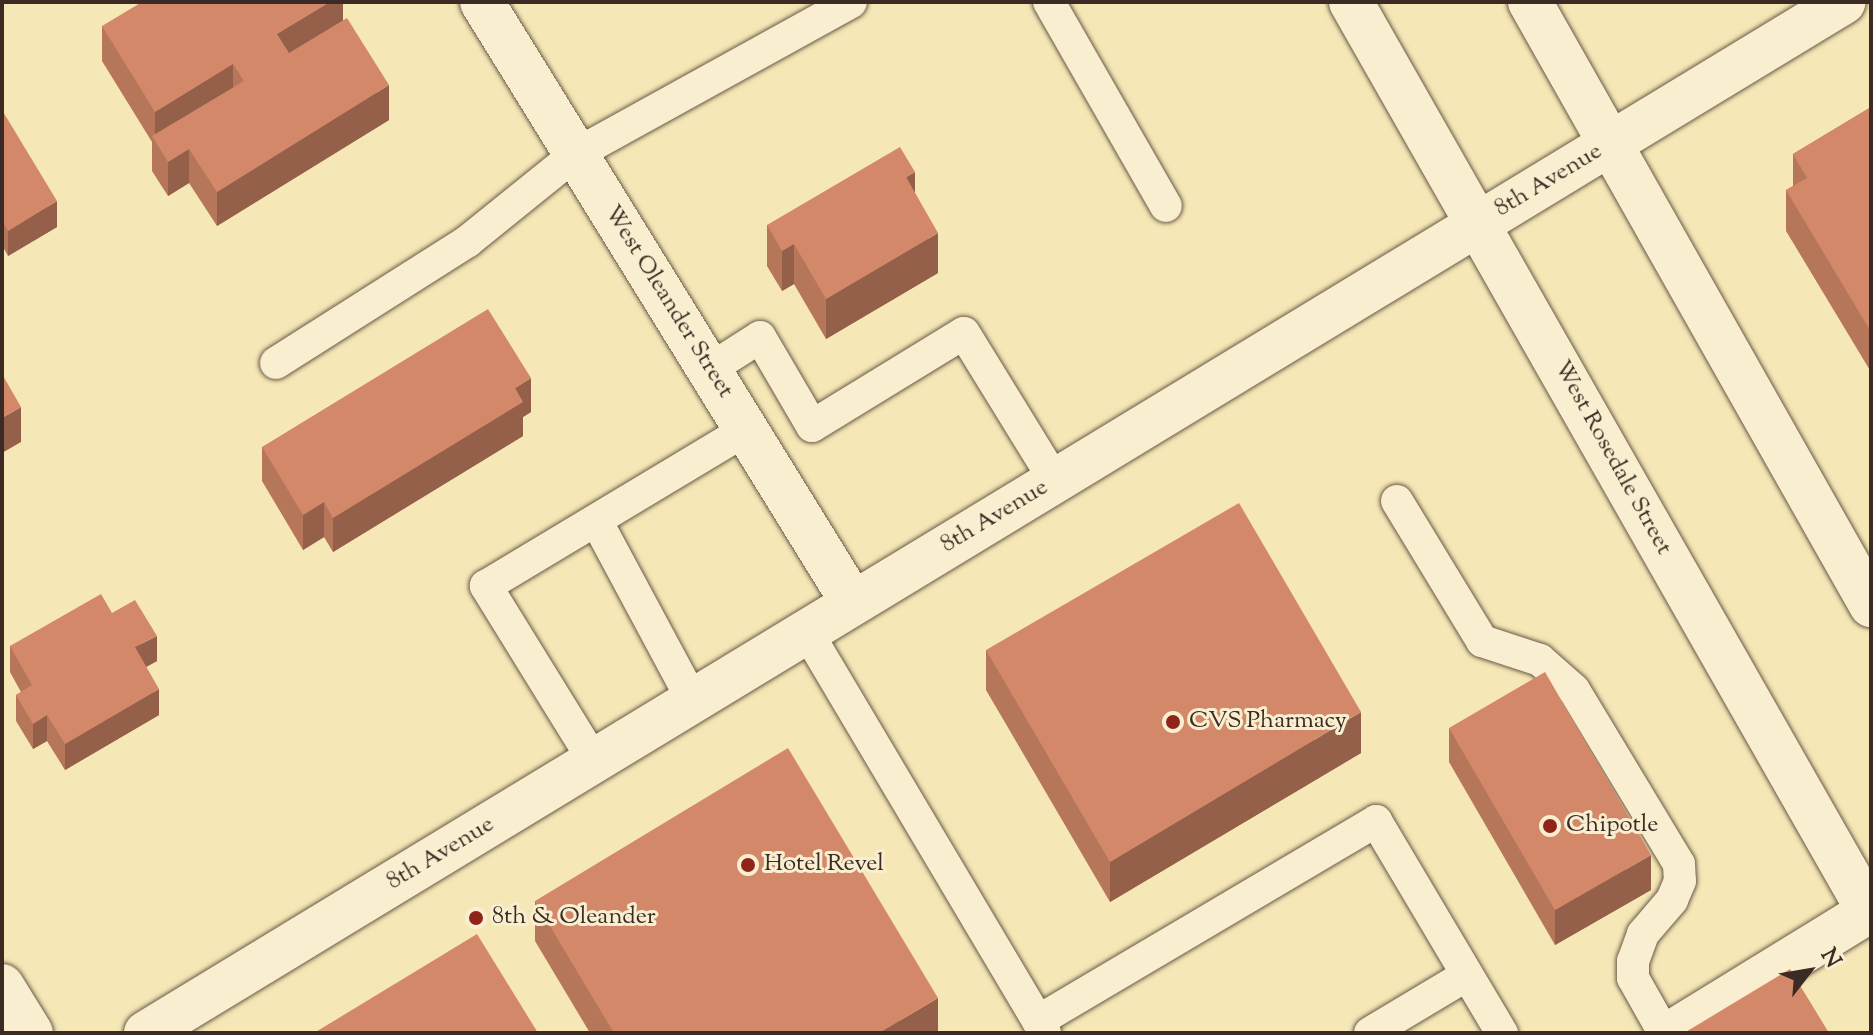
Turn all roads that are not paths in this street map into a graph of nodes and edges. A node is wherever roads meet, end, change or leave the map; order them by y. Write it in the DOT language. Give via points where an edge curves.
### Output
graph roads {
  1 [pos="482,2"];
  2 [pos="851,2"];
  3 [pos="1049,2"];
  4 [pos="1351,2"];
  5 [pos="1530,2"];
  6 [pos="1844,2"];
  7 [pos="1610,145"];
  8 [pos="576,154"];
  9 [pos="1166,206"];
  10 [pos="1480,223"];
  11 [pos="276,363"];
  12 [pos="710,369"];
  13 [pos="747,429"];
  14 [pos="1055,481"];
  15 [pos="1397,501"];
  16 [pos="597,522"];
  17 [pos="853,603"];
  18 [pos="1871,605"];
  19 [pos="807,632"];
  20 [pos="693,701"];
  21 [pos="594,761"];
  22 [pos="1870,913"];
  23 [pos="1467,975"];
  24 [pos="2,986"];
  25 [pos="1041,1027"];
  26 [pos="31,1033"];
  27 [pos="146,1033"];
  28 [pos="1370,1033"];
  29 [pos="1502,1033"];
  30 [pos="1664,1033"];
  31 [pos="1671,1033"];
  1 -- 8 [label="main road, West Oleander Street"];
  2 -- 8 [label="lane"];
  3 -- 9 [label="lane"];
  4 -- 10 [label="main road, West Rosedale Street"];
  5 -- 7 [label="main road"];
  6 -- 7 [label="main road, 8th Avenue"];
  7 -- 10 [label="main road, 8th Avenue"];
  7 -- 18 [label="main road"];
  8 -- 11 [label="lane" via="468,241"];
  8 -- 12 [label="main road, West Oleander Street"];
  10 -- 14 [label="main road, 8th Avenue"];
  10 -- 22 [label="main road, West Rosedale Street"];
  12 -- 13 [label="main road, West Oleander Street"];
  12 -- 14 [label="lane" via="760,337 812,426 964,333"];
  13 -- 16 [label="lane"];
  13 -- 17 [label="main road, West Oleander Street"];
  14 -- 17 [label="main road, 8th Avenue"];
  15 -- 30 [label="lane" via="1482,641 1540,660 1574,690 1679,864 1680,881 1672,900 1643,934 1633,961 1633,978"];
  16 -- 20 [label="lane"];
  16 -- 21 [label="lane" via="486,586"];
  17 -- 19 [label="main road, 8th Avenue"];
  19 -- 20 [label="main road, 8th Avenue"];
  19 -- 25 [label="lane"];
  20 -- 21 [label="main road, 8th Avenue"];
  21 -- 27 [label="main road, 8th Avenue"];
  22 -- 31 [label="main road"];
  23 -- 25 [label="lane" via="1376,821"];
  23 -- 28 [label="lane"];
  23 -- 29 [label="lane"];
  24 -- 26 [label="main road"];
}
